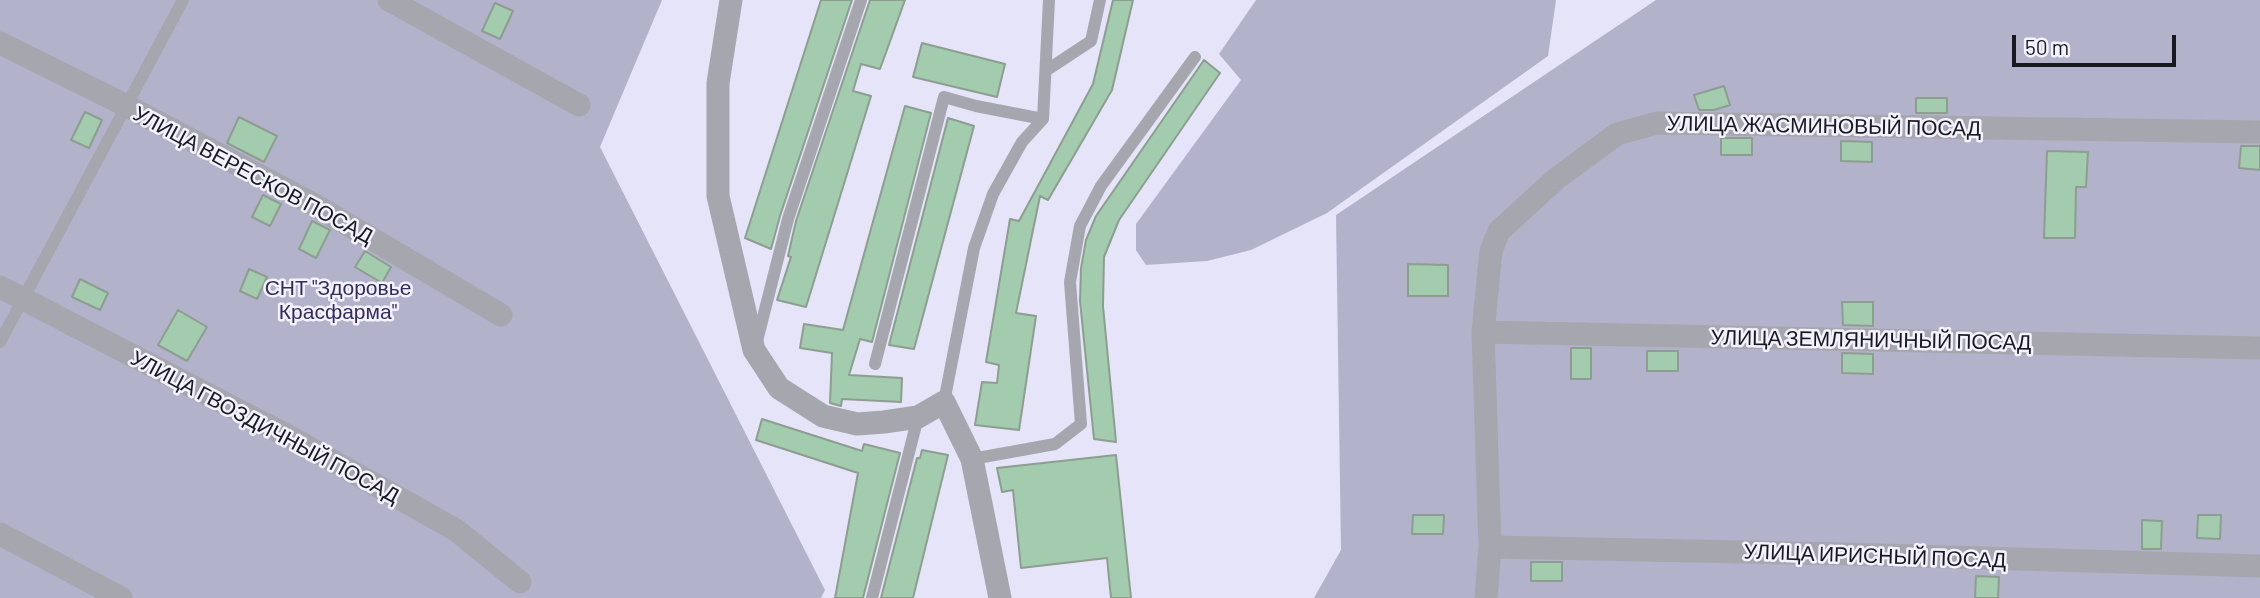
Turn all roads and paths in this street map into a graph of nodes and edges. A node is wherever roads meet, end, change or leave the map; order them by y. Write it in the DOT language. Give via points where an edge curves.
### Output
graph roads {
  1 [pos="183,0"];
  2 [pos="389,0"];
  3 [pos="732,0"];
  4 [pos="862,0"];
  5 [pos="1049,0"];
  6 [pos="1100,0"];
  7 [pos="0,43"];
  8 [pos="1195,57"];
  9 [pos="1047,71"];
  10 [pos="125,105"];
  11 [pos="579,105"];
  12 [pos="1043,119"];
  13 [pos="2260,132"];
  14 [pos="0,287"];
  15 [pos="23,299"];
  16 [pos="501,315"];
  17 [pos="1483,332"];
  18 [pos="0,342"];
  19 [pos="2260,348"];
  20 [pos="754,350"];
  21 [pos="875,364"];
  22 [pos="944,402"];
  23 [pos="918,416"];
  24 [pos="972,459"];
  25 [pos="0,534"];
  26 [pos="1490,547"];
  27 [pos="2260,566"];
  28 [pos="520,582"];
  29 [pos="121,598"];
  30 [pos="873,598"];
  31 [pos="1000,598"];
  32 [pos="1486,598"];
  1 -- 10 [label="lane"];
  2 -- 11 [label="street"];
  3 -- 20 [label="street" via="718,83 718,196"];
  4 -- 20 [label="lane" via="788,219"];
  5 -- 9 [label="lane"];
  6 -- 9 [label="lane" via="1091,41"];
  7 -- 10 [label="street, УЛИЦА ВЕРЕСКОВ ПОСАД"];
  8 -- 24 [label="lane" via="1101,186 1080,226 1070,282 1081,424 1055,444"];
  9 -- 12 [label="lane"];
  10 -- 15 [label="lane"];
  10 -- 16 [label="street, УЛИЦА ВЕРЕСКОВ ПОСАД" via="313,204"];
  12 -- 21 [label="lane" via="944,97"];
  12 -- 22 [label="lane" via="1022,142 993,194 974,248"];
  13 -- 17 [label="street, УЛИЦА ЖАСМИНОВЫЙ ПОСАД" via="1657,123 1617,134 1556,179 1499,231 1491,251"];
  14 -- 15 [label="street, УЛИЦА ГВОЗДИЧНЫЙ ПОСАД"];
  15 -- 18 [label="lane"];
  15 -- 28 [label="street, УЛИЦА ГВОЗДИЧНЫЙ ПОСАД" via="290,437 456,530"];
  17 -- 19 [label="street, УЛИЦА ЗЕМЛЯНИЧНЫЙ ПОСАД"];
  17 -- 26 [label="street, УЛИЦА ЖАСМИНОВЫЙ ПОСАД"];
  20 -- 23 [label="street" via="779,387 823,416 857,424"];
  22 -- 23 [label="street"];
  22 -- 24 [label="street"];
  23 -- 30 [label="lane"];
  24 -- 31 [label="street"];
  25 -- 29 [label="street"];
  26 -- 27 [label="street, УЛИЦА ИРИСНЫЙ ПОСАД"];
  26 -- 32 [label="street, УЛИЦА ЖАСМИНОВЫЙ ПОСАД"];
}
